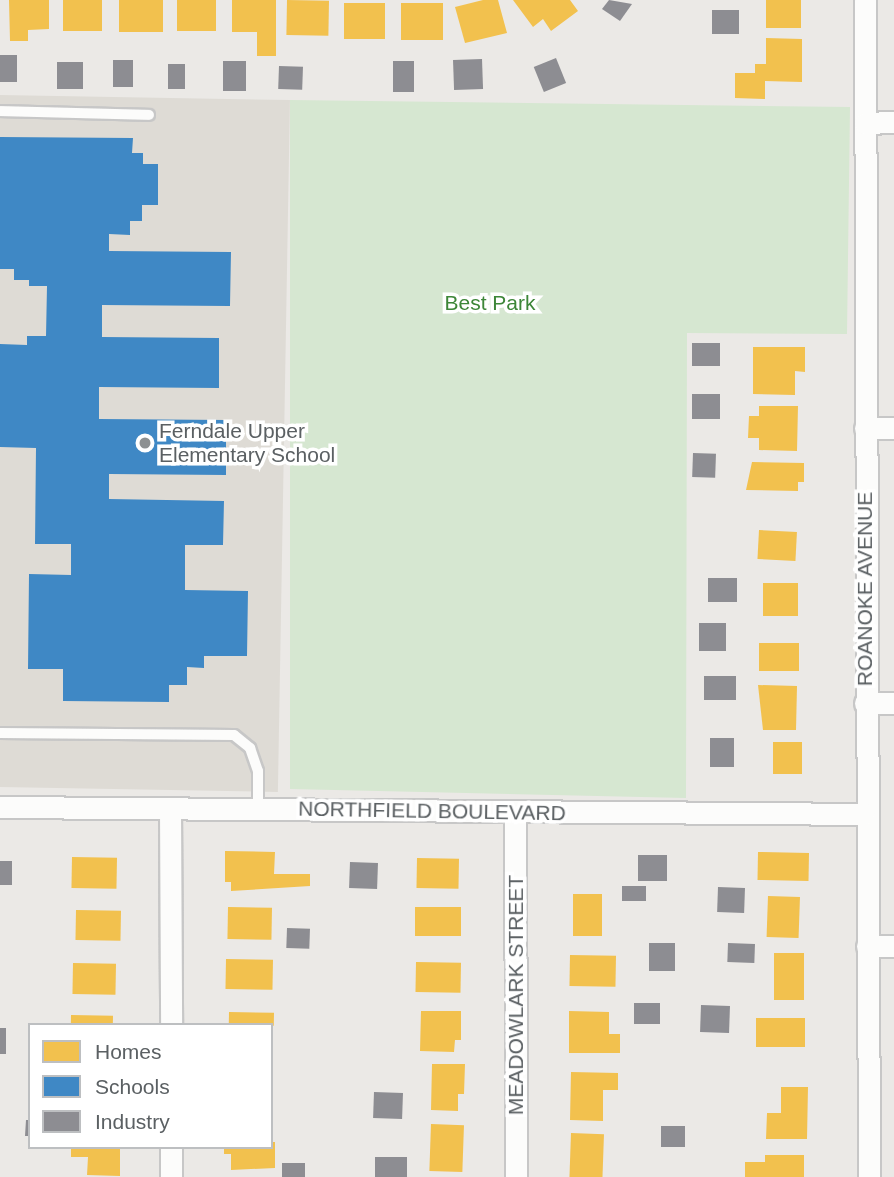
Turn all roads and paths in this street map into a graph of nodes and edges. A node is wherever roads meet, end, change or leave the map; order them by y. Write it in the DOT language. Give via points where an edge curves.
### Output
graph roads {
  1 [pos="865,0"];
  2 [pos="0,111"];
  3 [pos="149,115"];
  4 [pos="894,122"];
  5 [pos="865,123"];
  6 [pos="865,428"];
  7 [pos="894,428"];
  8 [pos="865,703"];
  9 [pos="894,703"];
  10 [pos="0,733"];
  11 [pos="0,807"];
  12 [pos="170,809"];
  13 [pos="258,809"];
  14 [pos="515,812"];
  15 [pos="864,814"];
  16 [pos="867,946"];
  17 [pos="894,946"];
  18 [pos="171,1023"];
  19 [pos="171,1149"];
  20 [pos="171,1177"];
  21 [pos="516,1177"];
  22 [pos="869,1177"];
  1 -- 5 [label="street, ROANOKE AVENUE"];
  2 -- 3 [label="lane"];
  4 -- 5 [label="street"];
  5 -- 6 [label="street, ROANOKE AVENUE"];
  6 -- 7 [label="street"];
  6 -- 8 [label="street, ROANOKE AVENUE"];
  8 -- 9 [label="street"];
  8 -- 15 [label="street, ROANOKE AVENUE"];
  10 -- 13 [label="lane" via="234,735 250,748 258,771"];
  11 -- 12 [label="street, NORTHFIELD BOULEVARD"];
  12 -- 13 [label="street, NORTHFIELD BOULEVARD"];
  12 -- 18 [label="street"];
  13 -- 14 [label="street, NORTHFIELD BOULEVARD"];
  14 -- 15 [label="street, NORTHFIELD BOULEVARD"];
  14 -- 21 [label="street, MEADOWLARK STREET"];
  15 -- 16 [label="street, ROANOKE AVENUE"];
  16 -- 17 [label="street"];
  16 -- 22 [label="street, ROANOKE AVENUE"];
  19 -- 20 [label="street"];
}
